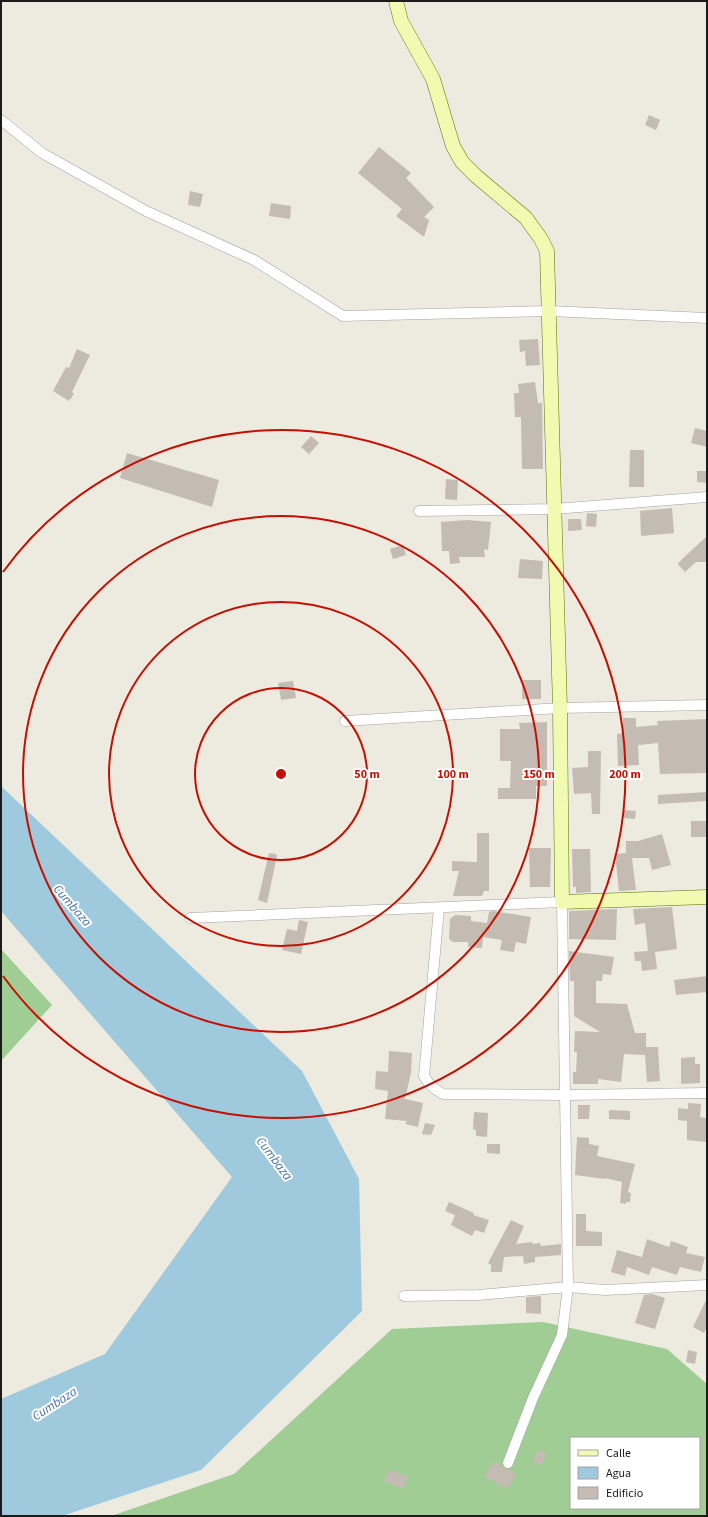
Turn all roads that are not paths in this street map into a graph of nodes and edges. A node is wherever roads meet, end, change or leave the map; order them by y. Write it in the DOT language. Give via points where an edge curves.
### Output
graph roads {
  1 [pos="396,1"];
  2 [pos="1,120"];
  3 [pos="549,311"];
  4 [pos="707,318"];
  5 [pos="707,497"];
  6 [pos="554,509"];
  7 [pos="419,511"];
  8 [pos="707,705"];
  9 [pos="560,708"];
  10 [pos="345,721"];
  11 [pos="707,897"];
  12 [pos="562,902"];
  13 [pos="439,908"];
  14 [pos="190,918"];
  15 [pos="707,1093"];
  16 [pos="566,1095"];
  17 [pos="707,1285"];
  18 [pos="568,1287"];
  19 [pos="404,1296"];
  20 [pos="508,1463"];
  1 -- 3 [label="street" via="401,20 433,79 453,146 462,162 526,218 547,251"];
  2 -- 3 [label="street" via="42,153 146,211 254,260 343,316"];
  3 -- 4 [label="street"];
  3 -- 6 [label="street"];
  5 -- 6 [label="street"];
  6 -- 7 [label="street"];
  6 -- 9 [label="street"];
  8 -- 9 [label="street"];
  9 -- 10 [label="street"];
  9 -- 12 [label="street"];
  11 -- 12 [label="street"];
  12 -- 13 [label="street"];
  12 -- 16 [label="street"];
  13 -- 14 [label="street"];
  13 -- 16 [label="street" via="424,1076 429,1085 443,1094"];
  15 -- 16 [label="street"];
  16 -- 18 [label="street"];
  17 -- 18 [label="street" via="606,1290"];
  18 -- 19 [label="street" via="478,1295"];
  18 -- 20 [label="street" via="562,1335 533,1398"];
}
